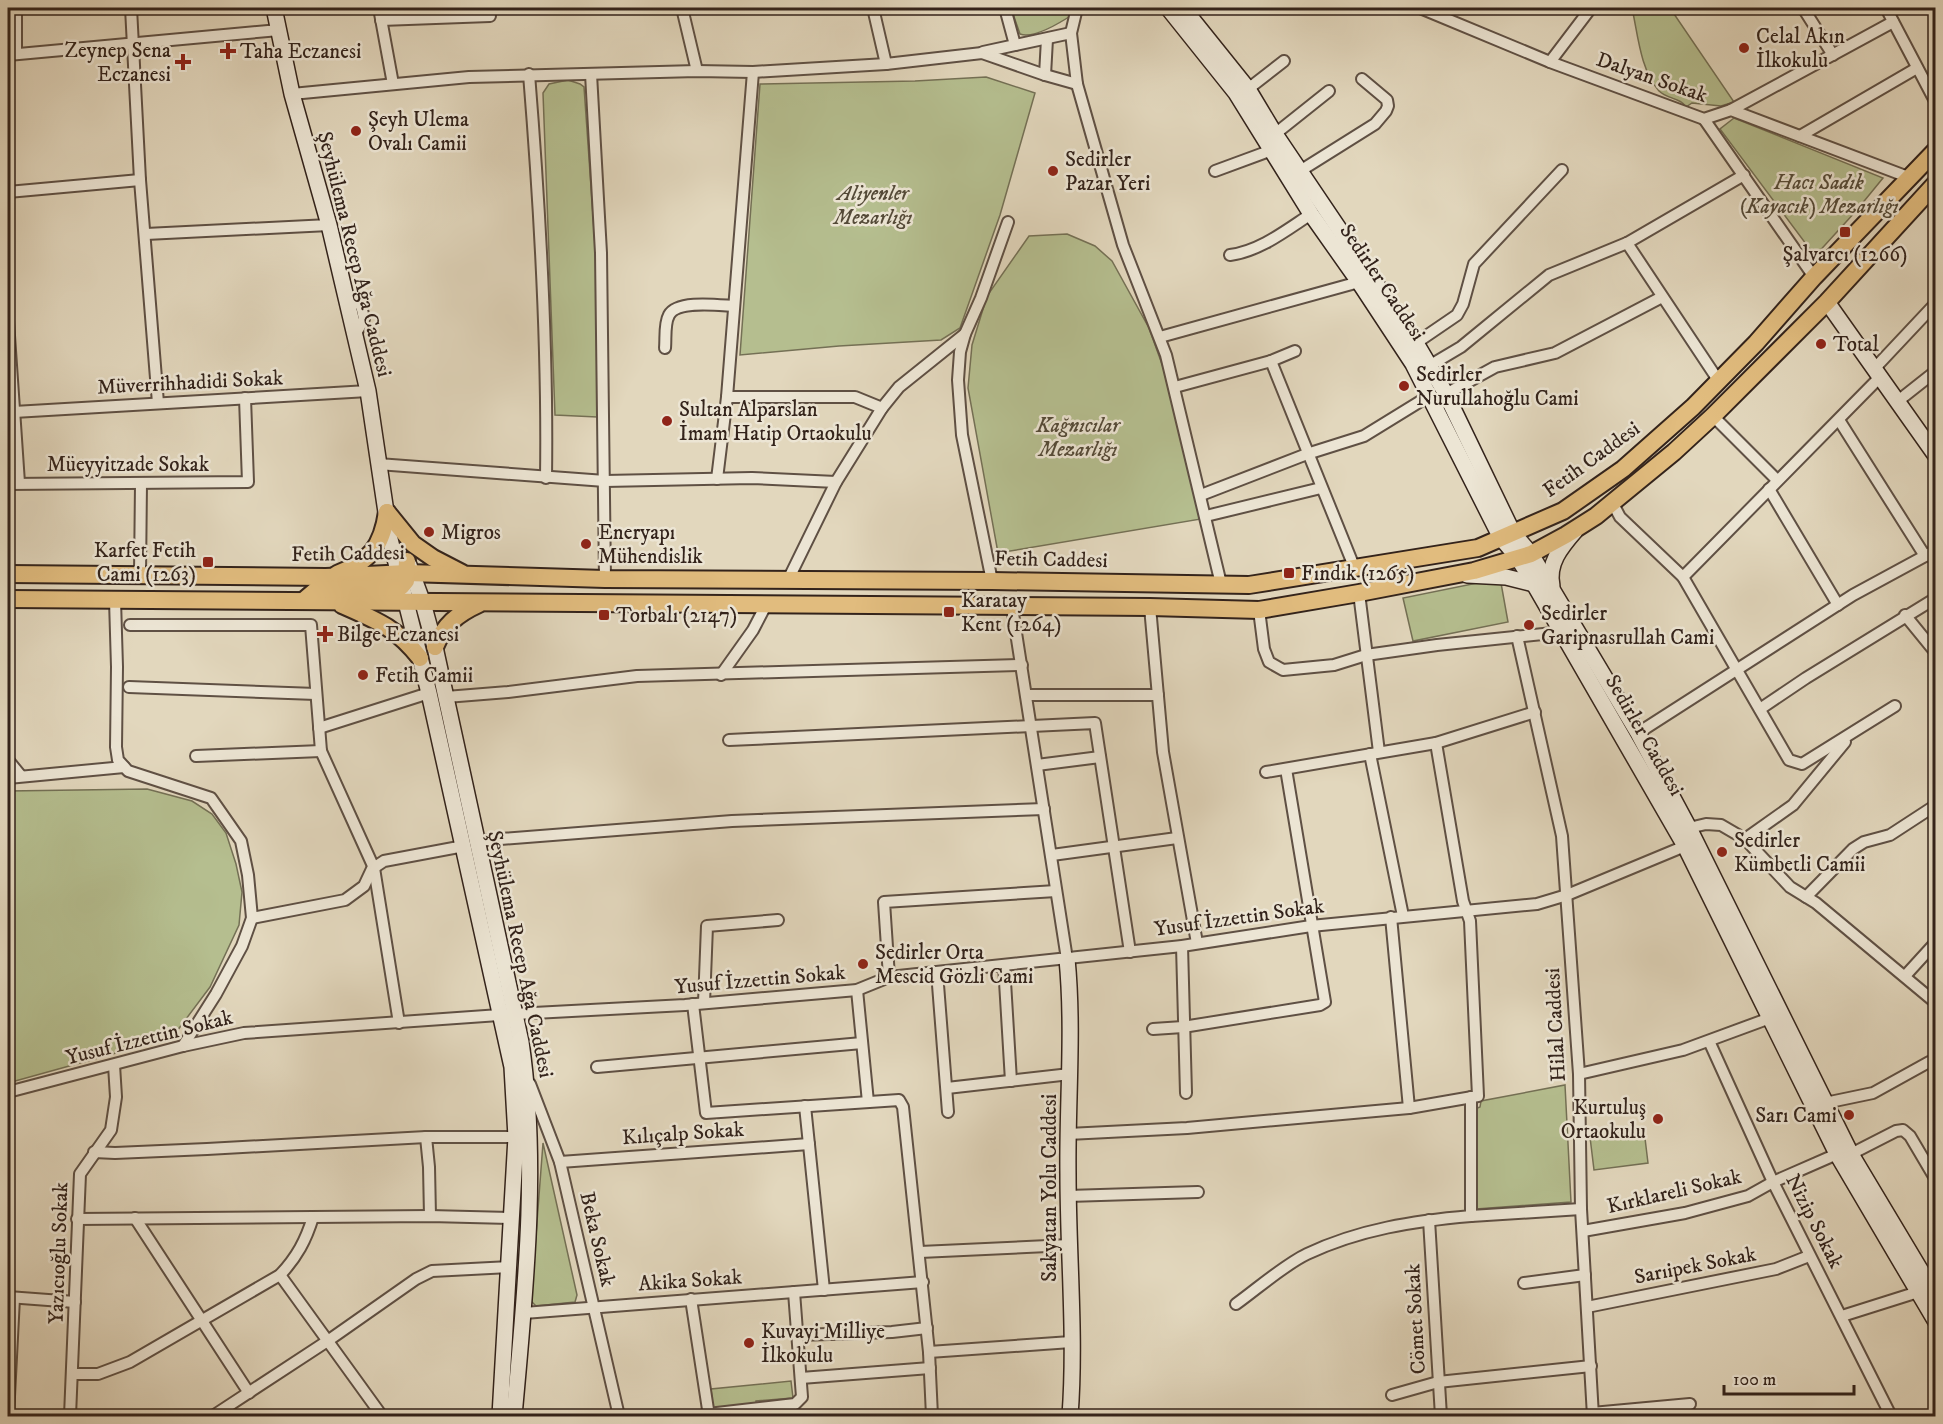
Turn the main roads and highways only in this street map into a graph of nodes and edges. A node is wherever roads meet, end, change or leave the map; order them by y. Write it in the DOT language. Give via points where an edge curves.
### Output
graph roads {
  1 [pos="274,8"];
  2 [pos="1167,8"];
  3 [pos="1183,8"];
  4 [pos="1935,150"];
  5 [pos="1935,185"];
  6 [pos="1364,277"];
  7 [pos="1827,302"];
  8 [pos="1756,343"];
  9 [pos="1770,358"];
  10 [pos="1935,456"];
  11 [pos="387,512"];
  12 [pos="1579,527"];
  13 [pos="1507,536"];
  14 [pos="1525,556"];
  15 [pos="8,574"];
  16 [pos="1458,574"];
  17 [pos="465,575"];
  18 [pos="326,577"];
  19 [pos="514,577"];
  20 [pos="407,579"];
  21 [pos="1534,584"];
  22 [pos="1552,589"];
  23 [pos="8,599"];
  24 [pos="303,601"];
  25 [pos="333,602"];
  26 [pos="482,602"];
  27 [pos="423,603"];
  28 [pos="435,648"];
  29 [pos="420,658"];
  30 [pos="470,844"];
  31 [pos="1068,959"];
  32 [pos="508,1015"];
  33 [pos="1844,1154"];
  34 [pos="1935,1296"];
  35 [pos="1935,1322"];
  36 [pos="500,1416"];
  37 [pos="514,1416"];
  38 [pos="1070,1416"];
  1 -- 11 [label="main road, Şeyhülema Recep Ağa Caddesi" via="369,391"];
  2 -- 6 [label="main road, Sedirler Caddesi" via="1236,93 1311,214"];
  3 -- 6 [label="main road, Sedirler Caddesi" via="1248,89"];
  4 -- 8 [label="main road, Fetih Caddesi"];
  5 -- 7 [label="main road, Fetih Caddesi"];
  6 -- 13 [label="main road, Sedirler Caddesi"];
  6 -- 13 [label="main road, Sedirler Caddesi" via="1416,343 1446,394"];
  7 -- 9 [label="main road, Fetih Caddesi"];
  7 -- 10 [label="main road"];
  8 -- 9 [label="main road"];
  8 -- 13 [label="main road, Fetih Caddesi" via="1694,406 1623,469 1563,511"];
  9 -- 12 [label="main road, Fetih Caddesi" via="1674,452"];
  11 -- 17 [label="main road" via="413,544"];
  11 -- 18 [label="main road" via="377,547 363,561"];
  11 -- 20 [label="main road, Şeyhülema Recep Ağa Caddesi" via="390,539"];
  12 -- 14 [label="main road, Fetih Caddesi"];
  12 -- 22 [label="main road" via="1554,559"];
  13 -- 14 [label="main road, Sedirler Caddesi"];
  13 -- 19 [label="main road, Fetih Caddesi" via="1478,548 1249,585"];
  14 -- 16 [label="main road, Fetih Caddesi"];
  14 -- 21 [label="main road, Sedirler Caddesi"];
  14 -- 22 [label="main road, Sedirler Caddesi"];
  15 -- 18 [label="main road, Fetih Caddesi"];
  16 -- 21 [label="main road" via="1506,577"];
  16 -- 26 [label="main road, Fetih Caddesi" via="1259,610"];
  17 -- 19 [label="main road, Fetih Caddesi"];
  17 -- 20 [label="main road, Fetih Caddesi"];
  18 -- 20 [label="main road, Fetih Caddesi"];
  19 -- 20 [label="main road" via="491,581"];
  20 -- 24 [label="main road" via="316,590"];
  20 -- 25 [label="main road, Fetih Caddesi"];
  20 -- 27 [label="main road, Fetih Caddesi"];
  20 -- 29 [label="main road, Şeyhülema Recep Ağa Caddesi"];
  21 -- 33 [label="main road, Sedirler Caddesi" via="1685,846 1770,1018"];
  22 -- 33 [label="main road, Sedirler Caddesi" via="1689,828 1825,1103"];
  23 -- 24 [label="main road, Fetih Caddesi"];
  24 -- 25 [label="main road, Fetih Caddesi"];
  25 -- 29 [label="main road" via="388,626"];
  26 -- 27 [label="main road, Fetih Caddesi"];
  26 -- 28 [label="main road" via="452,620"];
  27 -- 28 [label="main road, Şeyhülema Recep Ağa Caddesi"];
  28 -- 30 [label="main road, Şeyhülema Recep Ağa Caddesi"];
  29 -- 30 [label="main road, Şeyhülema Recep Ağa Caddesi"];
  30 -- 32 [label="main road, Şeyhülema Recep Ağa Caddesi"];
  31 -- 38 [label="main road, Sakyatan Yolu Caddesi"];
  32 -- 36 [label="main road, Şeyhülema Recep Ağa Caddesi" via="516,1137"];
  32 -- 37 [label="main road, Şeyhülema Recep Ağa Caddesi" via="526,1074 531,1158 524,1313"];
  33 -- 34 [label="main road, Sedirler Caddesi"];
  33 -- 35 [label="main road, Sedirler Caddesi"];
}
